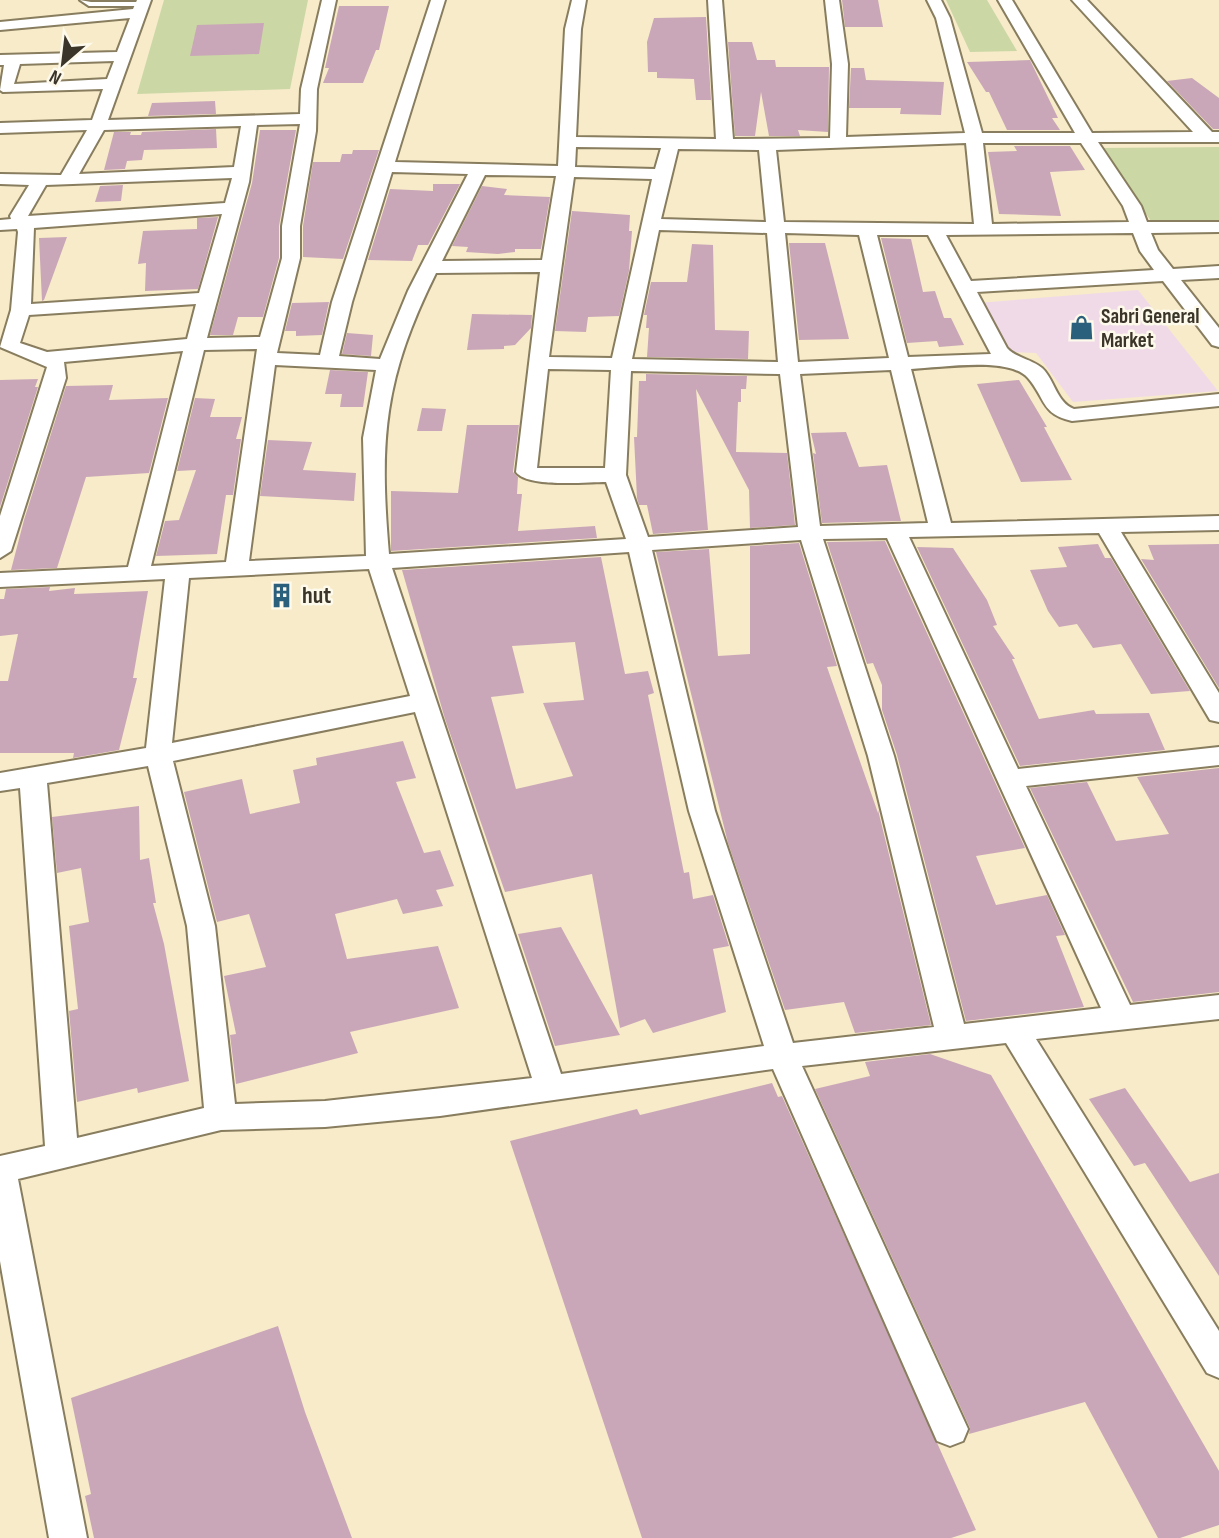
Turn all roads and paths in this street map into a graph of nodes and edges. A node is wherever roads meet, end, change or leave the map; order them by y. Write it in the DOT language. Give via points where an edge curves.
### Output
graph roads {
  1 [pos="83,0"];
  2 [pos="328,0"];
  3 [pos="438,0"];
  4 [pos="579,0"];
  5 [pos="715,0"];
  6 [pos="832,0"];
  7 [pos="933,0"];
  8 [pos="1005,0"];
  9 [pos="1079,0"];
  10 [pos="142,6"];
  11 [pos="0,26"];
  12 [pos="123,56"];
  13 [pos="7,60"];
  14 [pos="112,84"];
  15 [pos="306,119"];
  16 [pos="250,120"];
  17 [pos="98,125"];
  18 [pos="0,128"];
  19 [pos="1086,137"];
  20 [pos="1213,137"];
  21 [pos="975,138"];
  22 [pos="569,142"];
  23 [pos="671,144"];
  24 [pos="838,144"];
  25 [pos="725,145"];
  26 [pos="767,145"];
  27 [pos="387,167"];
  28 [pos="480,168"];
  29 [pos="566,171"];
  30 [pos="242,172"];
  31 [pos="663,174"];
  32 [pos="0,179"];
  33 [pos="40,180"];
  34 [pos="67,180"];
  35 [pos="233,208"];
  36 [pos="651,224"];
  37 [pos="0,225"];
  38 [pos="22,225"];
  39 [pos="774,227"];
  40 [pos="1141,227"];
  41 [pos="1219,227"];
  42 [pos="984,229"];
  43 [pos="867,230"];
  44 [pos="934,230"];
  45 [pos="432,267"];
  46 [pos="550,267"];
  47 [pos="1219,272"];
  48 [pos="1165,275"];
  49 [pos="963,287"];
  50 [pos="207,298"];
  51 [pos="21,310"];
  52 [pos="1217,336"];
  53 [pos="196,344"];
  54 [pos="267,351"];
  55 [pos="48,358"];
  56 [pos="1006,359"];
  57 [pos="328,362"];
  58 [pos="538,363"];
  59 [pos="899,363"];
  60 [pos="621,364"];
  61 [pos="387,365"];
  62 [pos="789,368"];
  63 [pos="1219,400"];
  64 [pos="615,475"];
  65 [pos="1219,523"];
  66 [pos="1106,526"];
  67 [pos="941,529"];
  68 [pos="895,531"];
  69 [pos="810,533"];
  70 [pos="639,544"];
  71 [pos="0,551"];
  72 [pos="378,562"];
  73 [pos="237,567"];
  74 [pos="178,569"];
  75 [pos="138,572"];
  76 [pos="0,580"];
  77 [pos="423,702"];
  78 [pos="1219,714"];
  79 [pos="158,755"];
  80 [pos="1219,756"];
  81 [pos="33,778"];
  82 [pos="1009,779"];
  83 [pos="0,782"];
  84 [pos="1219,1007"];
  85 [pos="1121,1019"];
  86 [pos="1015,1031"];
  87 [pos="952,1037"];
  88 [pos="782,1056"];
  89 [pos="550,1086"];
  90 [pos="221,1117"];
  91 [pos="61,1153"];
  92 [pos="1219,1362"];
  93 [pos="950,1429"];
  94 [pos="68,1538"];
  1 -- 10 [label="lane"];
  2 -- 15 [label="street"];
  3 -- 27 [label="street"];
  4 -- 22 [label="street" via="573,29"];
  5 -- 25 [label="street"];
  6 -- 24 [label="street" via="840,64"];
  7 -- 21 [label="street" via="958,66"];
  8 -- 19 [label="street"];
  9 -- 20 [label="street"];
  10 -- 11 [label="street"];
  10 -- 12 [label="street"];
  12 -- 13 [label="street"];
  12 -- 14 [label="street"];
  13 -- 14 [label="street" via="5,86 9,89"];
  14 -- 17 [label="street"];
  15 -- 16 [label="street"];
  15 -- 54 [label="street" via="291,258"];
  16 -- 17 [label="street"];
  16 -- 30 [label="street"];
  17 -- 18 [label="street"];
  17 -- 34 [label="street"];
  19 -- 20 [label="street"];
  19 -- 21 [label="street"];
  19 -- 40 [label="street"];
  21 -- 24 [label="street"];
  21 -- 42 [label="street"];
  22 -- 23 [label="street"];
  22 -- 29 [label="street"];
  23 -- 25 [label="street"];
  23 -- 31 [label="street"];
  24 -- 26 [label="street"];
  25 -- 26 [label="street"];
  26 -- 39 [label="street"];
  27 -- 28 [label="street"];
  27 -- 57 [label="street" via="342,302"];
  28 -- 29 [label="street"];
  28 -- 45 [label="street"];
  29 -- 31 [label="street"];
  29 -- 46 [label="street"];
  30 -- 34 [label="street"];
  30 -- 35 [label="street"];
  31 -- 36 [label="street"];
  32 -- 33 [label="street"];
  33 -- 34 [label="street"];
  33 -- 38 [label="street" via="19,216"];
  35 -- 38 [label="street"];
  35 -- 50 [label="street"];
  36 -- 39 [label="street"];
  36 -- 60 [label="street"];
  37 -- 38 [label="street"];
  38 -- 51 [label="street" via="27,232"];
  39 -- 43 [label="street"];
  39 -- 62 [label="street"];
  40 -- 41 [label="street"];
  40 -- 42 [label="street"];
  40 -- 48 [label="street" via="1149,251"];
  42 -- 44 [label="street"];
  43 -- 44 [label="street"];
  43 -- 59 [label="street"];
  44 -- 49 [label="street"];
  45 -- 46 [label="street"];
  45 -- 61 [label="street"];
  46 -- 58 [label="street"];
  47 -- 48 [label="street"];
  48 -- 49 [label="street"];
  48 -- 52 [label="street"];
  49 -- 56 [label="street"];
  50 -- 51 [label="street"];
  50 -- 53 [label="street"];
  51 -- 55 [label="street" via="9,346"];
  53 -- 54 [label="street"];
  53 -- 55 [label="street"];
  53 -- 75 [label="street"];
  54 -- 57 [label="street"];
  54 -- 73 [label="street"];
  55 -- 71 [label="street" via="57,367 56,378"];
  56 -- 59 [label="street"];
  56 -- 63 [label="street" via="1034,372 1064,414"];
  57 -- 61 [label="street"];
  58 -- 60 [label="street"];
  58 -- 64 [label="street" via="527,472"];
  59 -- 62 [label="street"];
  59 -- 67 [label="street"];
  60 -- 62 [label="street"];
  60 -- 64 [label="street"];
  61 -- 72 [label="street" via="377,413"];
  62 -- 69 [label="street"];
  64 -- 70 [label="street"];
  65 -- 66 [label="street"];
  66 -- 67 [label="street"];
  66 -- 78 [label="street"];
  67 -- 68 [label="street"];
  68 -- 69 [label="street"];
  68 -- 82 [label="street"];
  69 -- 70 [label="street"];
  69 -- 87 [label="street" via="881,757"];
  70 -- 72 [label="street"];
  70 -- 88 [label="street" via="702,811"];
  72 -- 73 [label="street"];
  72 -- 77 [label="street"];
  73 -- 74 [label="street"];
  74 -- 75 [label="street"];
  74 -- 79 [label="street"];
  75 -- 76 [label="street"];
  77 -- 79 [label="street"];
  77 -- 89 [label="street"];
  79 -- 81 [label="street"];
  79 -- 90 [label="street" via="201,926"];
  80 -- 82 [label="street"];
  81 -- 83 [label="street"];
  81 -- 91 [label="street"];
  82 -- 85 [label="street"];
  84 -- 85 [label="street"];
  85 -- 86 [label="street"];
  86 -- 87 [label="street"];
  86 -- 92 [label="street"];
  87 -- 88 [label="street"];
  88 -- 89 [label="street"];
  88 -- 93 [label="street"];
  89 -- 90 [label="street" via="338,1113"];
  90 -- 91 [label="street"];
  91 -- 94 [label="street" via="0,1170"];
}
